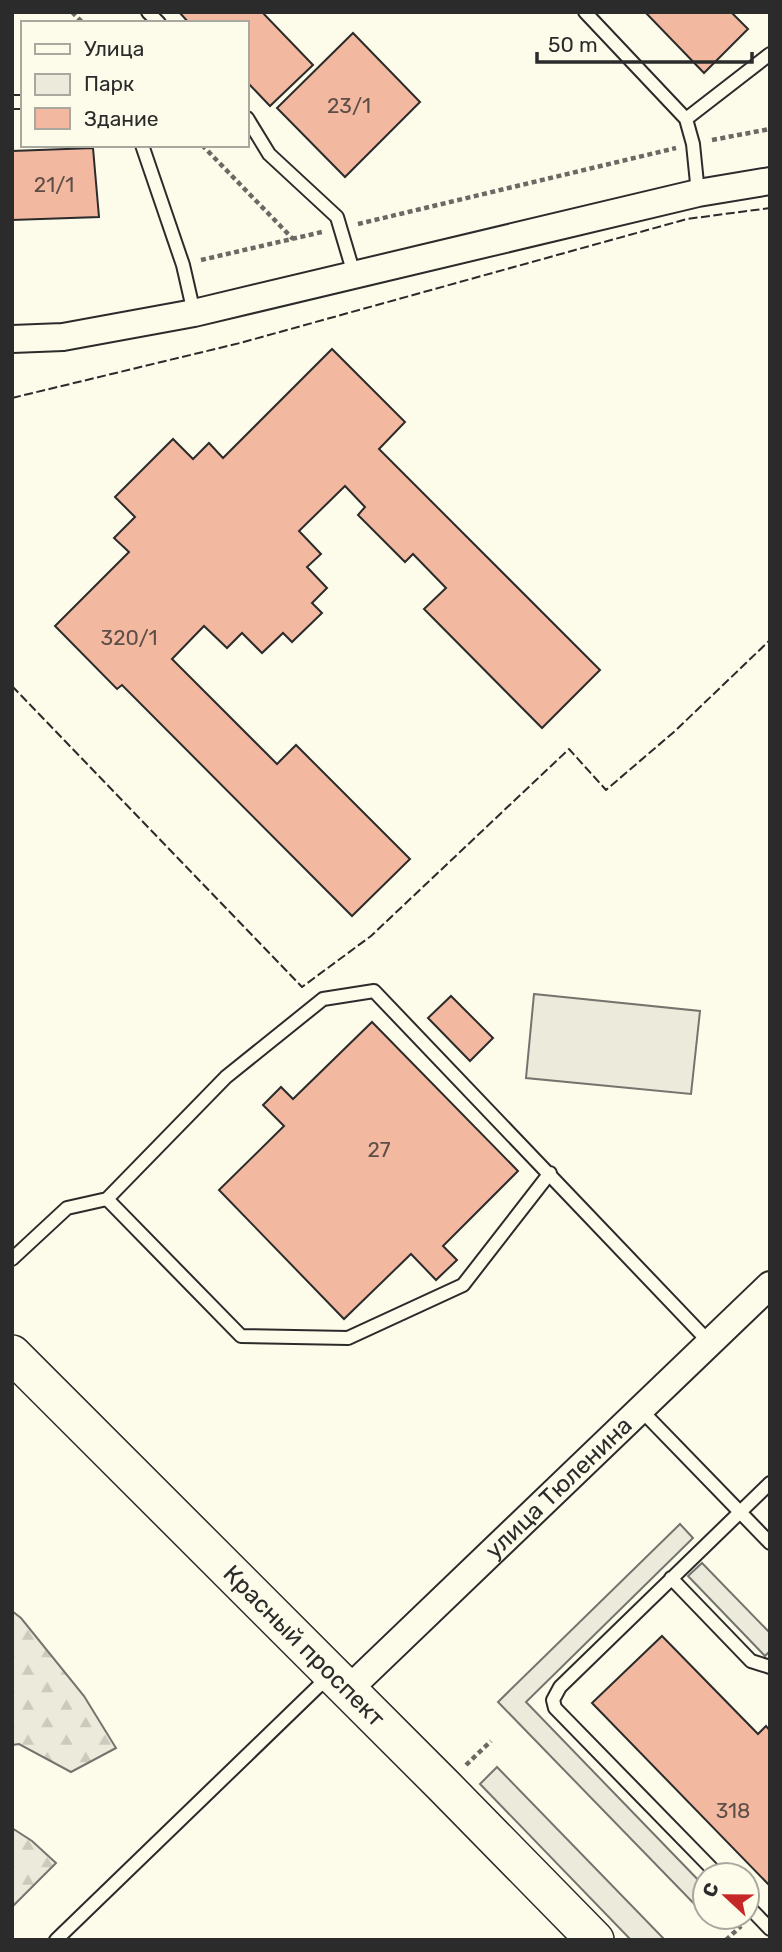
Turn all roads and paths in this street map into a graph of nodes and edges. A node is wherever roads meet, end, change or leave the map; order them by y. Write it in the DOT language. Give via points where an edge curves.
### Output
graph roads {
  1 [pos="585,12"];
  2 [pos="770,54"];
  3 [pos="686,119"];
  4 [pos="248,120"];
  5 [pos="770,129"];
  6 [pos="693,144"];
  7 [pos="143,147"];
  8 [pos="204,147"];
  9 [pos="770,181"];
  10 [pos="698,193"];
  11 [pos="340,228"];
  12 [pos="293,239"];
  13 [pos="183,265"];
  14 [pos="354,274"];
  15 [pos="194,313"];
  16 [pos="12,339"];
  17 [pos="550,1173"];
  18 [pos="107,1199"];
  19 [pos="12,1259"];
  20 [pos="770,1285"];
  21 [pos="710,1343"];
  22 [pos="12,1354"];
  23 [pos="640,1409"];
  24 [pos="770,1483"];
  25 [pos="740,1512"];
  26 [pos="770,1543"];
  27 [pos="671,1578"];
  28 [pos="770,1667"];
  29 [pos="340,1681"];
  30 [pos="491,1741"];
  31 [pos="462,1769"];
  32 [pos="704,1861"];
  33 [pos="55,1940"];
  34 [pos="595,1940"];
  1 -- 3 [label="lane"];
  2 -- 3 [label="lane"];
  3 -- 6 [label="lane"];
  4 -- 11 [label="lane" via="269,154 337,217"];
  5 -- 6 [label="path"];
  6 -- 10 [label="lane"];
  6 -- 11 [label="path"];
  7 -- 13 [label="lane"];
  8 -- 12 [label="path"];
  9 -- 10 [label="street"];
  10 -- 14 [label="street"];
  11 -- 12 [label="path"];
  11 -- 14 [label="lane"];
  12 -- 13 [label="path"];
  13 -- 15 [label="lane"];
  14 -- 15 [label="street"];
  15 -- 16 [label="street" via="63,337"];
  17 -- 18 [label="lane" via="463,1286 348,1338 241,1336"];
  17 -- 18 [label="lane" via="374,991 323,999 226,1077"];
  17 -- 21 [label="lane"];
  18 -- 19 [label="lane" via="67,1208"];
  20 -- 21 [label="street, улица Тюленина"];
  21 -- 23 [label="street, улица Тюленина"];
  22 -- 29 [label="street, Красный проспект"];
  23 -- 25 [label="lane"];
  23 -- 29 [label="street, улица Тюленина"];
  24 -- 25 [label="lane"];
  25 -- 26 [label="lane"];
  25 -- 27 [label="lane"];
  27 -- 28 [label="lane" via="751,1661"];
  27 -- 32 [label="lane" via="556,1691 553,1700 555,1708"];
  29 -- 33 [label="lane"];
  29 -- 34 [label="street, Красный проспект"];
  30 -- 31 [label="path"];
}
